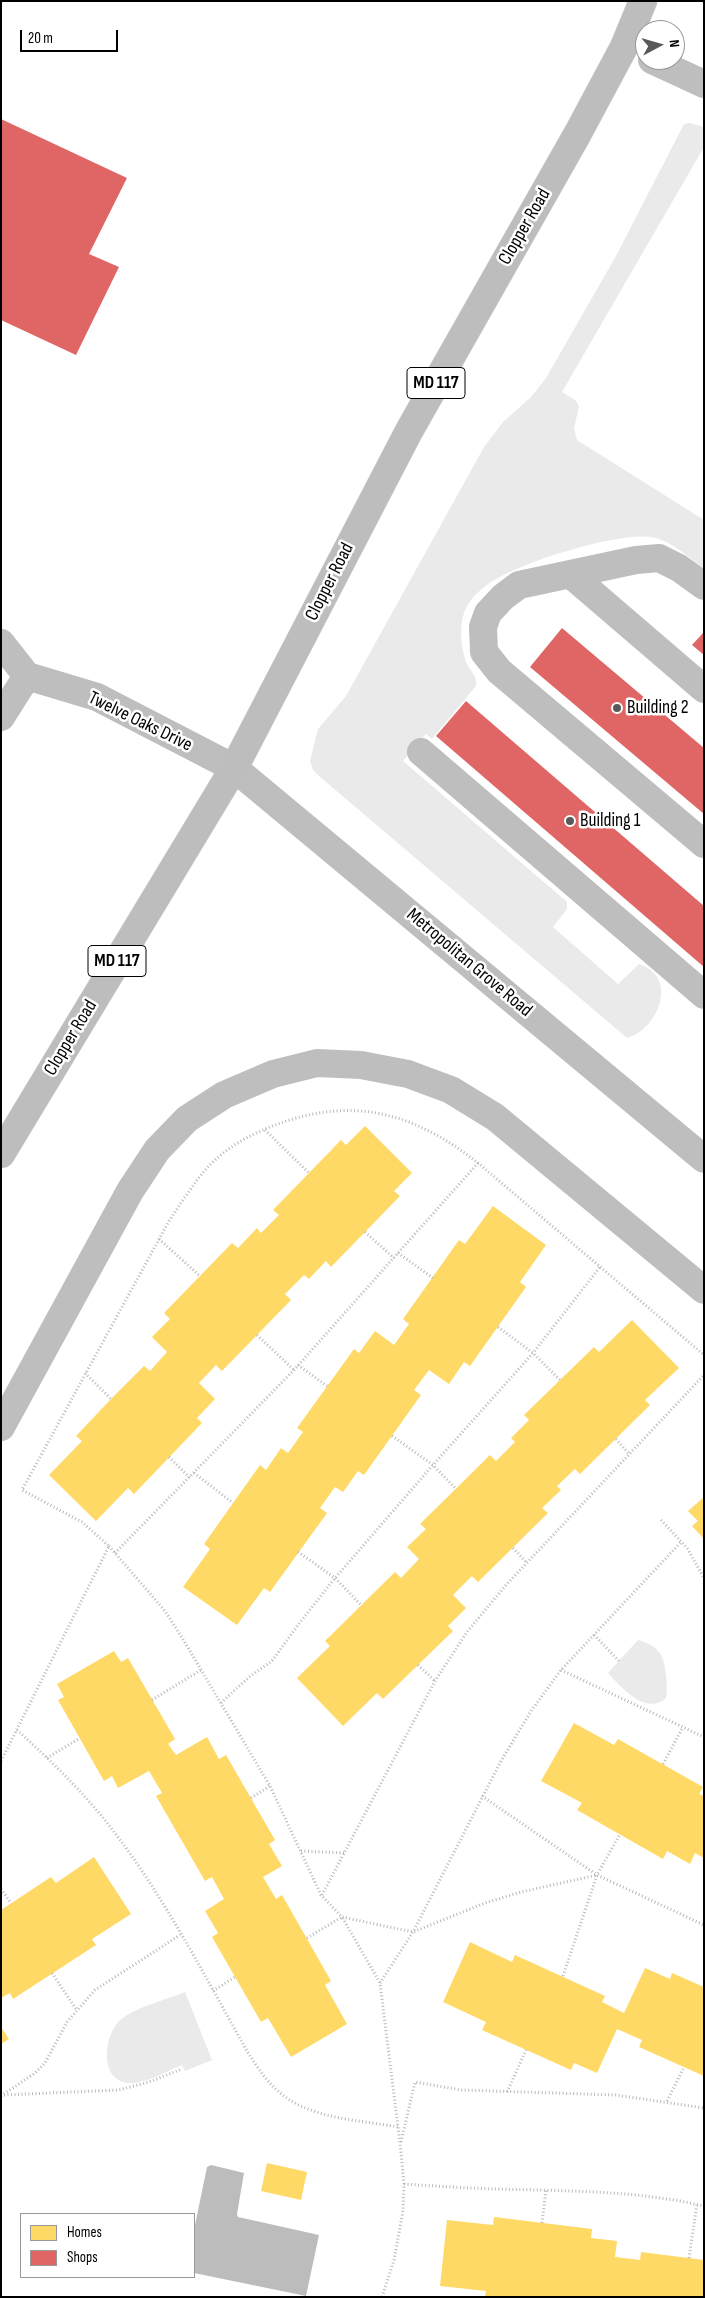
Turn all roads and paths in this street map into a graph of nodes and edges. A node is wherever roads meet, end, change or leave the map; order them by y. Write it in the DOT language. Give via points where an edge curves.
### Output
graph roads {
  1 [pos="643,1"];
  2 [pos="634,52"];
  3 [pos="674,70"];
  4 [pos="704,84"];
  5 [pos="570,574"];
  6 [pos="704,586"];
  7 [pos="1,643"];
  8 [pos="27,676"];
  9 [pos="704,689"];
  10 [pos="1,717"];
  11 [pos="421,752"];
  12 [pos="234,768"];
  13 [pos="704,844"];
  14 [pos="704,995"];
  15 [pos="265,1130"];
  16 [pos="1,1154"];
  17 [pos="704,1159"];
  18 [pos="478,1163"];
  19 [pos="309,1173"];
  20 [pos="365,1232"];
  21 [pos="159,1239"];
  22 [pos="398,1253"];
  23 [pos="394,1258"];
  24 [pos="600,1267"];
  25 [pos="200,1276"];
  26 [pos="433,1278"];
  27 [pos="704,1290"];
  28 [pos="498,1327"];
  29 [pos="257,1335"];
  30 [pos="533,1354"];
  31 [pos="704,1355"];
  32 [pos="298,1365"];
  33 [pos="294,1370"];
  34 [pos="85,1373"];
  35 [pos="704,1375"];
  36 [pos="560,1380"];
  37 [pos="327,1386"];
  38 [pos="111,1399"];
  39 [pos="1,1427"];
  40 [pos="392,1436"];
  41 [pos="616,1439"];
  42 [pos="629,1454"];
  43 [pos="169,1457"];
  44 [pos="433,1465"];
  45 [pos="194,1473"];
  46 [pos="190,1478"];
  47 [pos="456,1489"];
  48 [pos="233,1504"];
  49 [pos="661,1520"];
  50 [pos="682,1541"];
  51 [pos="109,1546"];
  52 [pos="513,1548"];
  53 [pos="298,1552"];
  54 [pos="115,1553"];
  55 [pos="527,1563"];
  56 [pos="335,1578"];
  57 [pos="704,1578"];
  58 [pos="361,1605"];
  59 [pos="594,1635"];
  60 [pos="619,1661"];
  61 [pos="418,1665"];
  62 [pos="201,1670"];
  63 [pos="561,1670"];
  64 [pos="435,1681"];
  65 [pos="152,1700"];
  66 [pos="220,1703"];
  67 [pos="683,1727"];
  68 [pos="17,1730"];
  69 [pos="704,1737"];
  70 [pos="80,1738"];
  71 [pos="47,1758"];
  72 [pos="1,1761"];
  73 [pos="663,1764"];
  74 [pos="270,1786"];
  75 [pos="482,1796"];
  76 [pos="251,1798"];
  77 [pos="620,1834"];
  78 [pos="301,1851"];
  79 [pos="344,1853"];
  80 [pos="597,1875"];
  81 [pos="1,1889"];
  82 [pos="321,1896"];
  83 [pos="10,1903"];
  84 [pos="342,1917"];
  85 [pos="704,1924"];
  86 [pos="413,1932"];
  87 [pos="180,1935"];
  88 [pos="307,1938"];
  89 [pos="52,1973"];
  90 [pos="562,1976"];
  91 [pos="235,1977"];
  92 [pos="380,1984"];
  93 [pos="213,1991"];
  94 [pos="76,2009"];
  95 [pos="526,2050"];
  96 [pos="684,2067"];
  97 [pos="182,2069"];
  98 [pos="507,2092"];
  99 [pos="3,2096"];
  100 [pos="667,2101"];
  101 [pos="704,2108"];
  102 [pos="398,2128"];
  103 [pos="400,2143"];
  104 [pos="404,2184"];
  105 [pos="546,2189"];
  106 [pos="697,2204"];
  107 [pos="704,2206"];
  108 [pos="542,2223"];
  109 [pos="689,2258"];
  110 [pos="382,2297"];
  1 -- 2 [label="main road, Clopper Road / MD 117"];
  2 -- 12 [label="main road, Clopper Road / MD 117" via="573,142 409,431"];
  3 -- 4 [label="street"];
  5 -- 6 [label="street" via="659,558"];
  5 -- 9 [label="street"];
  5 -- 13 [label="street" via="519,585 503,597 488,613 482,627 484,652 499,671"];
  7 -- 8 [label="street"];
  8 -- 10 [label="street"];
  8 -- 12 [label="street, Twelve Oaks Drive" via="97,697"];
  11 -- 14 [label="street"];
  12 -- 16 [label="main road, Clopper Road / MD 117"];
  12 -- 17 [label="street, Metropolitan Grove Road"];
  15 -- 18 [label="path" via="332,1111 379,1113 428,1129"];
  15 -- 19 [label="path"];
  15 -- 21 [label="path" via="231,1147 210,1164 192,1185"];
  18 -- 22 [label="path"];
  18 -- 24 [label="path"];
  20 -- 23 [label="path"];
  21 -- 25 [label="path"];
  21 -- 34 [label="path"];
  22 -- 23 [label="path"];
  22 -- 26 [label="path"];
  23 -- 32 [label="path"];
  24 -- 30 [label="path"];
  24 -- 31 [label="path"];
  27 -- 39 [label="street" via="495,1117 451,1090 408,1074 361,1065 316,1063 273,1074 224,1095 187,1119 157,1150 130,1191"];
  28 -- 30 [label="path"];
  29 -- 33 [label="path"];
  30 -- 36 [label="path"];
  30 -- 44 [label="path"];
  32 -- 33 [label="path"];
  32 -- 37 [label="path"];
  33 -- 45 [label="path"];
  34 -- 38 [label="path"];
  34 -- 51 [label="path" via="22,1490 82,1522"];
  35 -- 42 [label="path"];
  40 -- 44 [label="path"];
  41 -- 42 [label="path"];
  42 -- 55 [label="path"];
  43 -- 46 [label="path"];
  44 -- 47 [label="path"];
  44 -- 56 [label="path"];
  45 -- 46 [label="path"];
  45 -- 48 [label="path"];
  46 -- 54 [label="path"];
  49 -- 50 [label="path"];
  50 -- 57 [label="path"];
  50 -- 59 [label="path"];
  51 -- 54 [label="path"];
  51 -- 68 [label="path"];
  52 -- 55 [label="path"];
  53 -- 56 [label="path"];
  54 -- 62 [label="path" via="165,1611"];
  55 -- 64 [label="path" via="467,1632"];
  56 -- 58 [label="path"];
  56 -- 66 [label="path" via="272,1661"];
  59 -- 60 [label="path"];
  59 -- 63 [label="path"];
  61 -- 64 [label="path"];
  62 -- 65 [label="path"];
  62 -- 66 [label="path"];
  63 -- 67 [label="path"];
  63 -- 75 [label="path" via="531,1711"];
  64 -- 79 [label="path"];
  66 -- 74 [label="path"];
  67 -- 69 [label="path"];
  67 -- 73 [label="path"];
  68 -- 71 [label="path"];
  68 -- 72 [label="path"];
  70 -- 71 [label="path"];
  71 -- 87 [label="path" via="104,1819 132,1856"];
  74 -- 76 [label="path"];
  74 -- 78 [label="path"];
  75 -- 80 [label="path"];
  75 -- 86 [label="path"];
  77 -- 80 [label="path"];
  78 -- 79 [label="path"];
  78 -- 82 [label="path"];
  79 -- 82 [label="path"];
  80 -- 85 [label="path"];
  80 -- 86 [label="path" via="485,1903"];
  80 -- 90 [label="path"];
  81 -- 83 [label="path"];
  82 -- 84 [label="path"];
  84 -- 86 [label="path"];
  84 -- 88 [label="path"];
  84 -- 92 [label="path"];
  86 -- 92 [label="path"];
  87 -- 93 [label="path"];
  87 -- 94 [label="path" via="109,1978"];
  89 -- 94 [label="path"];
  91 -- 93 [label="path"];
  92 -- 102 [label="path"];
  93 -- 102 [label="path" via="255,2064 278,2092 316,2111"];
  94 -- 99 [label="path" via="45,2063"];
  95 -- 98 [label="path"];
  96 -- 100 [label="path"];
  97 -- 99 [label="path" via="119,2090"];
  98 -- 100 [label="path" via="591,2093"];
  98 -- 103 [label="path" via="461,2090 415,2082"];
  100 -- 101 [label="path"];
  102 -- 103 [label="path"];
  103 -- 104 [label="path"];
  104 -- 105 [label="path"];
  104 -- 110 [label="path" via="399,2235"];
  105 -- 106 [label="path" via="634,2195"];
  105 -- 108 [label="path"];
  106 -- 107 [label="path"];
  106 -- 109 [label="path"];
}
